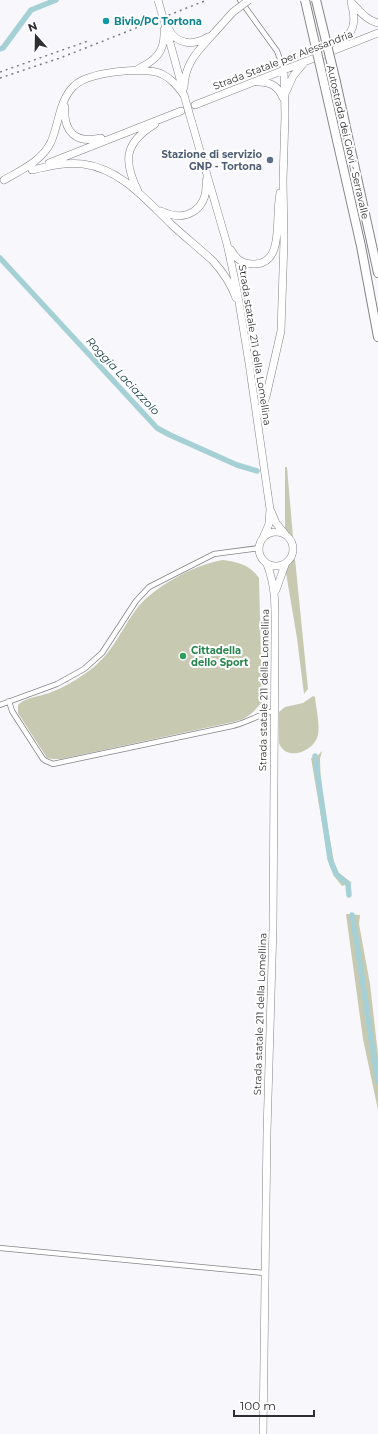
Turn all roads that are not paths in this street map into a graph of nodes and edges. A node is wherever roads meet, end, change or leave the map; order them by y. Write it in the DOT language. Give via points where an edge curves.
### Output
graph roads {
  1 [pos="158,0"];
  2 [pos="240,0"];
  3 [pos="248,0"];
  4 [pos="304,0"];
  5 [pos="316,0"];
  6 [pos="350,1"];
  7 [pos="164,21"];
  8 [pos="378,23"];
  9 [pos="215,32"];
  10 [pos="378,33"];
  11 [pos="333,51"];
  12 [pos="306,61"];
  13 [pos="138,70"];
  14 [pos="284,70"];
  15 [pos="253,82"];
  16 [pos="184,95"];
  17 [pos="65,98"];
  18 [pos="284,100"];
  19 [pos="195,105"];
  20 [pos="181,111"];
  21 [pos="170,115"];
  22 [pos="128,131"];
  23 [pos="204,161"];
  24 [pos="32,170"];
  25 [pos="2,181"];
  26 [pos="283,181"];
  27 [pos="139,193"];
  28 [pos="155,208"];
  29 [pos="227,244"];
  30 [pos="378,273"];
  31 [pos="242,316"];
  32 [pos="378,337"];
  33 [pos="257,418"];
  34 [pos="270,510"];
  35 [pos="285,534"];
  36 [pos="263,538"];
  37 [pos="259,548"];
  38 [pos="267,564"];
  39 [pos="285,565"];
  40 [pos="275,594"];
  41 [pos="9,701"];
  42 [pos="0,705"];
  43 [pos="274,711"];
  44 [pos="0,1248"];
  45 [pos="264,1273"];
  46 [pos="263,1434"];
  1 -- 7 [label="main road, Strada statale 211 della Lomellina, bridge"];
  2 -- 14 [label="street" via="276,51"];
  3 -- 9 [label="main road, bridge"];
  4 -- 32 [label="highway, Autostrada dei Giovi - Serravalle, bridge" via="358,232"];
  5 -- 30 [label="highway, Autostrada dei Giovi - Serravalle, bridge"];
  6 -- 8 [label="main road" via="365,17"];
  6 -- 11 [label="main road" via="354,26"];
  7 -- 9 [label="main road" via="174,37 185,43 196,43"];
  7 -- 13 [label="main road" via="161,50 154,60"];
  7 -- 16 [label="main road, Strada statale 211 della Lomellina"];
  9 -- 16 [label="main road" via="188,66"];
  10 -- 11 [label="main road, Strada Statale per Alessandria"];
  11 -- 12 [label="main road, Strada Statale per Alessandria"];
  12 -- 14 [label="main road, Strada Statale per Alessandria"];
  12 -- 18 [label="main road" via="293,76"];
  13 -- 16 [label="main road" via="156,72 166,77"];
  13 -- 17 [label="main road" via="87,78 74,86"];
  14 -- 15 [label="main road, Strada Statale per Alessandria"];
  14 -- 18 [label="main road"];
  15 -- 18 [label="main road" via="272,84 279,89"];
  15 -- 19 [label="main road, Strada Statale per Alessandria"];
  16 -- 23 [label="main road, Strada statale 211 della Lomellina, bridge"];
  17 -- 22 [label="main road" via="65,121 70,131 78,138 91,140"];
  17 -- 25 [label="main road" via="51,142 45,150 31,164"];
  18 -- 26 [label="main road"];
  20 -- 21 [label="main road"];
  21 -- 22 [label="main road"];
  21 -- 27 [label="main road" via="139,136 130,149 130,172"];
  22 -- 24 [label="main road"];
  23 -- 28 [label="main road" via="207,190 202,204 197,209 176,216"];
  23 -- 29 [label="main road, Strada statale 211 della Lomellina"];
  24 -- 25 [label="main road"];
  24 -- 27 [label="main road" via="68,163 96,166 118,177"];
  26 -- 29 [label="main road" via="278,207 276,245 269,258 256,265 246,264 236,258"];
  26 -- 33 [label="main road" via="281,331 266,397"];
  27 -- 28 [label="main road"];
  28 -- 31 [label="main road" via="221,270 234,292"];
  29 -- 31 [label="main road, Strada statale 211 della Lomellina"];
  31 -- 33 [label="main road, Strada statale 211 della Lomellina"];
  33 -- 34 [label="main road, Strada statale 211 della Lomellina"];
  34 -- 35 [label="main road, Strada statale 211 della Lomellina"];
  34 -- 36 [label="main road, Strada statale 211 della Lomellina" via="269,524"];
  35 -- 36 [label="main road" via="275,532"];
  35 -- 39 [label="main road, Strada statale 211 della Lomellina" via="294,549"];
  36 -- 37 [label="main road, Strada statale 211 della Lomellina"];
  37 -- 38 [label="main road, Strada statale 211 della Lomellina" via="260,555"];
  37 -- 41 [label="street" via="214,554 149,587 136,601 102,654 94,662 64,681"];
  38 -- 39 [label="main road" via="274,567"];
  38 -- 40 [label="main road, Strada statale 211 della Lomellina"];
  39 -- 40 [label="main road, Strada statale 211 della Lomellina"];
  40 -- 43 [label="main road, Strada statale 211 della Lomellina"];
  41 -- 42 [label="street"];
  41 -- 43 [label="street" via="43,759 53,764 241,724"];
  43 -- 45 [label="main road, Strada statale 211 della Lomellina" via="273,935"];
  44 -- 45 [label="street"];
  45 -- 46 [label="main road, Strada statale 211 della Lomellina"];
}
